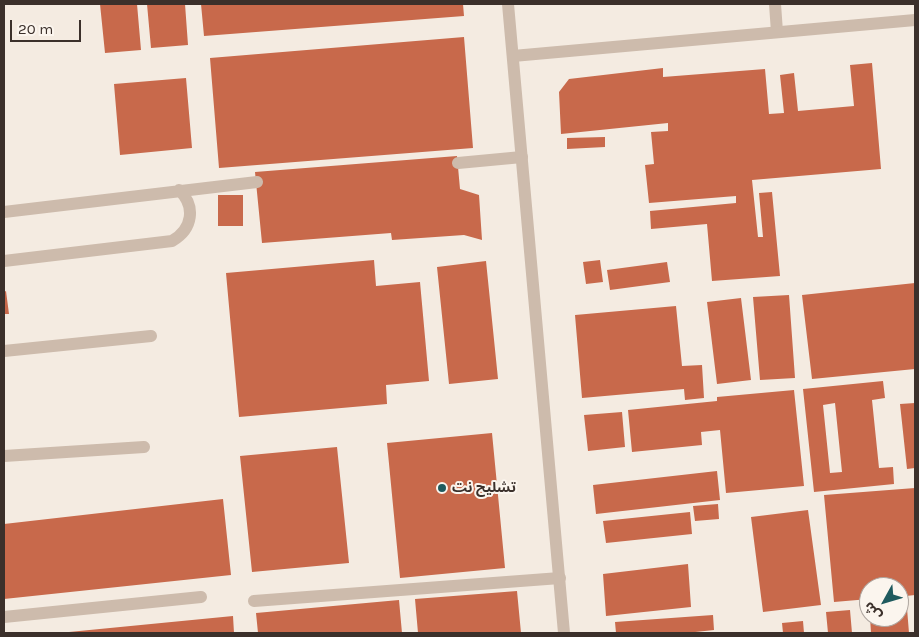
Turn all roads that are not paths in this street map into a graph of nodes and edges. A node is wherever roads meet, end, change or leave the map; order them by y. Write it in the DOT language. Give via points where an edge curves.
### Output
graph roads {
  1 [pos="508,4"];
  2 [pos="774,4"];
  3 [pos="915,20"];
  4 [pos="777,32"];
  5 [pos="513,56"];
  6 [pos="522,157"];
  7 [pos="458,163"];
  8 [pos="256,182"];
  9 [pos="179,190"];
  10 [pos="4,212"];
  11 [pos="4,261"];
  12 [pos="152,336"];
  13 [pos="4,351"];
  14 [pos="144,447"];
  15 [pos="4,456"];
  16 [pos="560,578"];
  17 [pos="201,597"];
  18 [pos="254,601"];
  19 [pos="4,617"];
  20 [pos="564,633"];
  1 -- 5 [label="street"];
  2 -- 4 [label="street"];
  3 -- 4 [label="street"];
  4 -- 5 [label="street"];
  5 -- 6 [label="street"];
  6 -- 7 [label="street"];
  6 -- 16 [label="street"];
  8 -- 9 [label="street"];
  9 -- 10 [label="street"];
  9 -- 11 [label="street" via="189,204 190,222 172,241"];
  12 -- 13 [label="street"];
  14 -- 15 [label="street"];
  16 -- 18 [label="street"];
  16 -- 20 [label="street"];
  17 -- 19 [label="street"];
}
